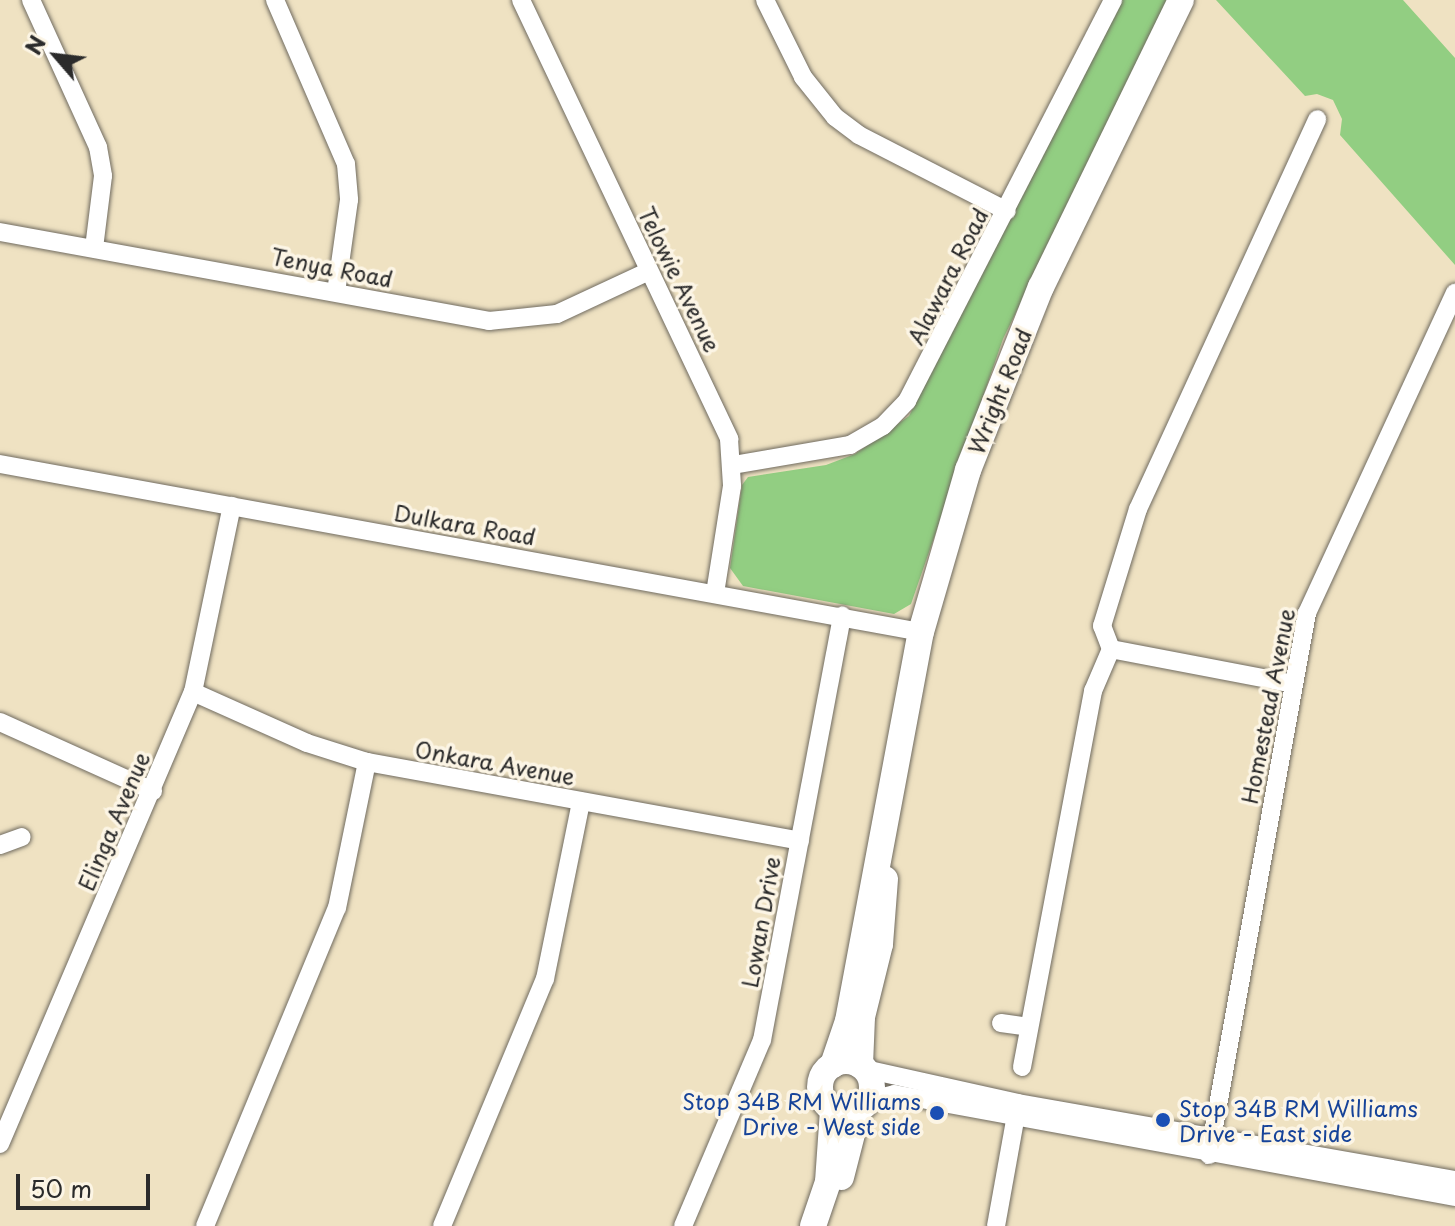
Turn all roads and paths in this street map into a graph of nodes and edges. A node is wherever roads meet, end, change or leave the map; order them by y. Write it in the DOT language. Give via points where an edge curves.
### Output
graph roads {
  1 [pos="31,0"];
  2 [pos="275,0"];
  3 [pos="521,0"];
  4 [pos="765,0"];
  5 [pos="1113,0"];
  6 [pos="1181,0"];
  7 [pos="1317,119"];
  8 [pos="1007,211"];
  9 [pos="0,232"];
  10 [pos="94,248"];
  11 [pos="647,272"];
  12 [pos="336,292"];
  13 [pos="1455,292"];
  14 [pos="0,464"];
  15 [pos="733,465"];
  16 [pos="232,506"];
  17 [pos="715,593"];
  18 [pos="842,615"];
  19 [pos="921,632"];
  20 [pos="1111,649"];
  21 [pos="1294,684"];
  22 [pos="193,692"];
  23 [pos="0,722"];
  24 [pos="367,762"];
  25 [pos="153,791"];
  26 [pos="581,802"];
  27 [pos="889,807"];
  28 [pos="22,837"];
  29 [pos="800,841"];
  30 [pos="0,845"];
  31 [pos="1001,1023"];
  32 [pos="1029,1027"];
  33 [pos="833,1065"];
  34 [pos="862,1067"];
  35 [pos="1022,1067"];
  36 [pos="853,1107"];
  37 [pos="1016,1111"];
  38 [pos="0,1144"];
  39 [pos="1212,1146"];
  40 [pos="1455,1180"];
  41 [pos="1455,1197"];
  42 [pos="205,1226"];
  43 [pos="442,1226"];
  44 [pos="683,1226"];
  45 [pos="813,1226"];
  46 [pos="829,1226"];
  47 [pos="996,1226"];
  1 -- 10 [label="street" via="98,147 103,187"];
  2 -- 12 [label="street" via="346,164 349,200"];
  3 -- 11 [label="street, Telowie Avenue"];
  4 -- 8 [label="street" via="803,77 835,117 859,135"];
  5 -- 8 [label="street, Alawara Road"];
  6 -- 19 [label="main road, Wright Road" via="1019,341 968,470"];
  7 -- 20 [label="street" via="1138,509 1102,626"];
  8 -- 15 [label="street, Alawara Road" via="915,391 890,419 836,450"];
  9 -- 10 [label="street, Tenya Road"];
  10 -- 12 [label="street, Tenya Road"];
  11 -- 12 [label="street, Tenya Road" via="557,314 514,321 458,316"];
  11 -- 15 [label="street, Telowie Avenue" via="724,424"];
  13 -- 21 [label="street, Homestead Avenue" via="1314,592"];
  14 -- 16 [label="street, Dulkara Road"];
  15 -- 17 [label="street, Telowie Avenue"];
  16 -- 17 [label="street, Dulkara Road"];
  16 -- 22 [label="street, Elinga Avenue"];
  17 -- 18 [label="street, Dulkara Road"];
  18 -- 19 [label="street, Dulkara Road"];
  18 -- 29 [label="street, Lowan Drive"];
  19 -- 27 [label="main road, Wright Road"];
  20 -- 21 [label="street"];
  20 -- 32 [label="street" via="1093,691"];
  21 -- 39 [label="street, Homestead Avenue"];
  22 -- 24 [label="street, Onkara Avenue" via="307,743"];
  22 -- 25 [label="street, Elinga Avenue"];
  23 -- 25 [label="street"];
  24 -- 26 [label="street, Onkara Avenue"];
  24 -- 42 [label="street" via="337,908"];
  25 -- 38 [label="street, Elinga Avenue"];
  26 -- 29 [label="street, Onkara Avenue"];
  26 -- 43 [label="street" via="545,979"];
  27 -- 33 [label="main road, Wright Road" via="879,834 848,1021"];
  27 -- 34 [label="main road, Wright Road" via="880,944 862,1017"];
  28 -- 30 [label="street"];
  29 -- 44 [label="street, Lowan Drive" via="762,1040"];
  31 -- 32 [label="street"];
  32 -- 35 [label="street"];
  33 -- 34 [label="main road"];
  33 -- 36 [label="main road, Wright Road" via="820,1085"];
  34 -- 36 [label="main road, Wright Road" via="872,1084"];
  34 -- 37 [label="street"];
  36 -- 37 [label="street" via="894,1094"];
  36 -- 45 [label="main road"];
  36 -- 46 [label="main road"];
  37 -- 39 [label="street"];
  37 -- 47 [label="street"];
  39 -- 40 [label="street"];
  39 -- 41 [label="street"];
}
